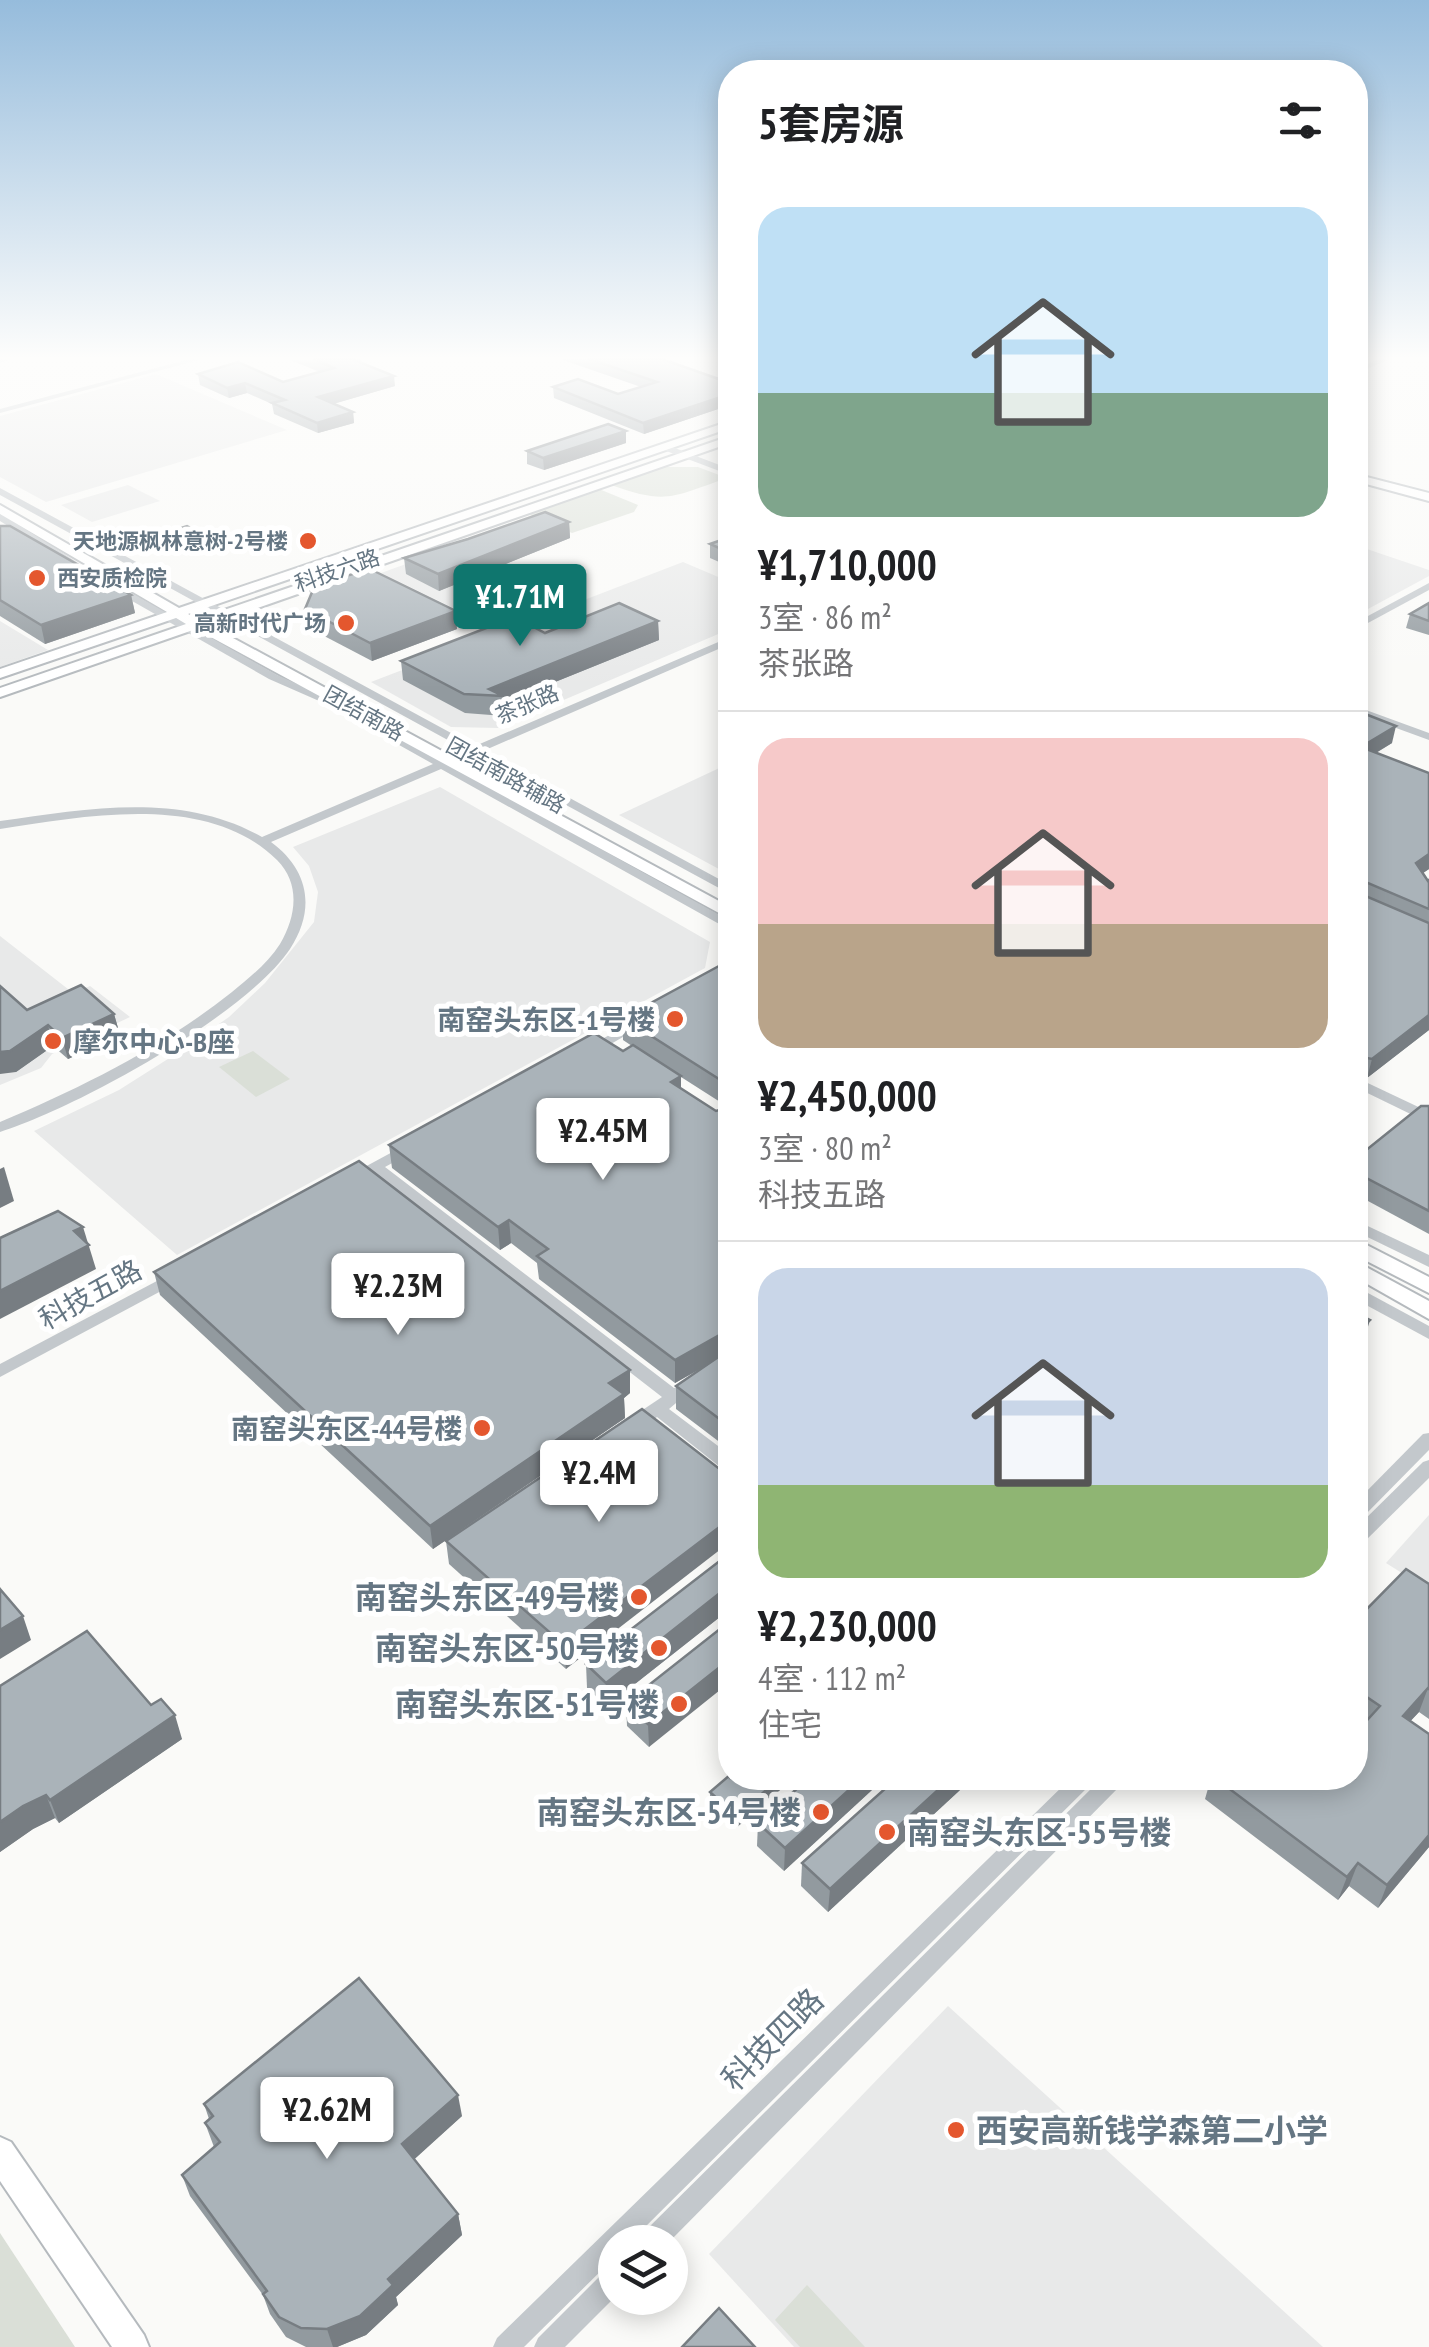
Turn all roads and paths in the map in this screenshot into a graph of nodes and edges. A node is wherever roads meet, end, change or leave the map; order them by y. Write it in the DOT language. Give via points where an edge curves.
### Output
graph roads {
  1 [pos="624,469"];
  2 [pos="624,469"];
  3 [pos="1368,477"];
  4 [pos="0,492"];
  5 [pos="1429,493"];
  6 [pos="0,501"];
  7 [pos="0,509"];
  8 [pos="14,522"];
  9 [pos="1429,586"];
  10 [pos="195,616"];
  11 [pos="1368,620"];
  12 [pos="718,645"];
  13 [pos="0,683"];
  14 [pos="1368,714"];
  15 [pos="1429,737"];
  16 [pos="456,758"];
  17 [pos="0,826"];
  18 [pos="264,841"];
  19 [pos="718,884"];
  20 [pos="718,898"];
  21 [pos="718,907"];
  22 [pos="718,919"];
  23 [pos="653,1014"];
  24 [pos="607,1040"];
  25 [pos="622,1050"];
  26 [pos="574,1058"];
  27 [pos="1368,1088"];
  28 [pos="1429,1118"];
  29 [pos="0,1127"];
  30 [pos="424,1140"];
  31 [pos="375,1167"];
  32 [pos="341,1185"];
  33 [pos="1368,1232"];
  34 [pos="1368,1253"];
  35 [pos="1429,1262"];
  36 [pos="188,1269"];
  37 [pos="1368,1276"];
  38 [pos="1429,1286"];
  39 [pos="1368,1299"];
  40 [pos="1429,1312"];
  41 [pos="1429,1333"];
  42 [pos="0,1372"];
  43 [pos="702,1378"];
  44 [pos="674,1397"];
  45 [pos="658,1408"];
  46 [pos="625,1431"];
  47 [pos="1429,1439"];
  48 [pos="718,1456"];
  49 [pos="1429,1467"];
  50 [pos="1368,1501"];
  51 [pos="1368,1527"];
  52 [pos="1072,1790"];
  53 [pos="1103,1790"];
  54 [pos="0,2153"];
  55 [pos="669,2225"];
  56 [pos="598,2296"];
  57 [pos="132,2347"];
  58 [pos="506,2347"];
  59 [pos="548,2347"];
  1 -- 10 [label="main road"];
  2 -- 10 [label="main road"];
  3 -- 5 [label="main road"];
  4 -- 10 [label="street, 团结南路辅路"];
  6 -- 8 [label="main road, 团结南路"];
  7 -- 8 [label="main road, 团结南路"];
  8 -- 10 [label="main road, 团结南路"];
  9 -- 11 [label="street"];
  10 -- 13 [label="main road"];
  10 -- 13 [label="main road"];
  10 -- 16 [label="main road, 团结南路"];
  10 -- 16 [label="street, 团结南路辅路"];
  12 -- 16 [label="street, 茶张路"];
  14 -- 15 [label="street"];
  16 -- 18 [label="street, 茶张路"];
  16 -- 19 [label="street, 团结南路辅路"];
  16 -- 20 [label="main road, 团结南路"];
  16 -- 21 [label="main road, 团结南路"];
  16 -- 22 [label="street, 团结南路辅路"];
  17 -- 18 [label="street" via="136,810 188,816"];
  18 -- 29 [label="street" via="286,859 299,889 299,917 284,947 216,1009 120,1074"];
  23 -- 24 [label="street"];
  24 -- 25 [label="street"];
  24 -- 26 [label="street"];
  27 -- 28 [label="street"];
  30 -- 31 [label="street"];
  31 -- 32 [label="street"];
  31 -- 44 [label="street"];
  33 -- 35 [label="street"];
  34 -- 38 [label="main road"];
  36 -- 42 [label="street, 科技五路"];
  37 -- 40 [label="main road"];
  39 -- 41 [label="street"];
  43 -- 44 [label="street"];
  44 -- 45 [label="street"];
  45 -- 46 [label="street"];
  45 -- 48 [label="street"];
  47 -- 50 [label="street"];
  49 -- 51 [label="street"];
  52 -- 58 [label="street, 科技四路"];
  53 -- 55 [label="street, 科技四路"];
  54 -- 57 [label="main road"];
  56 -- 59 [label="street"];
}
